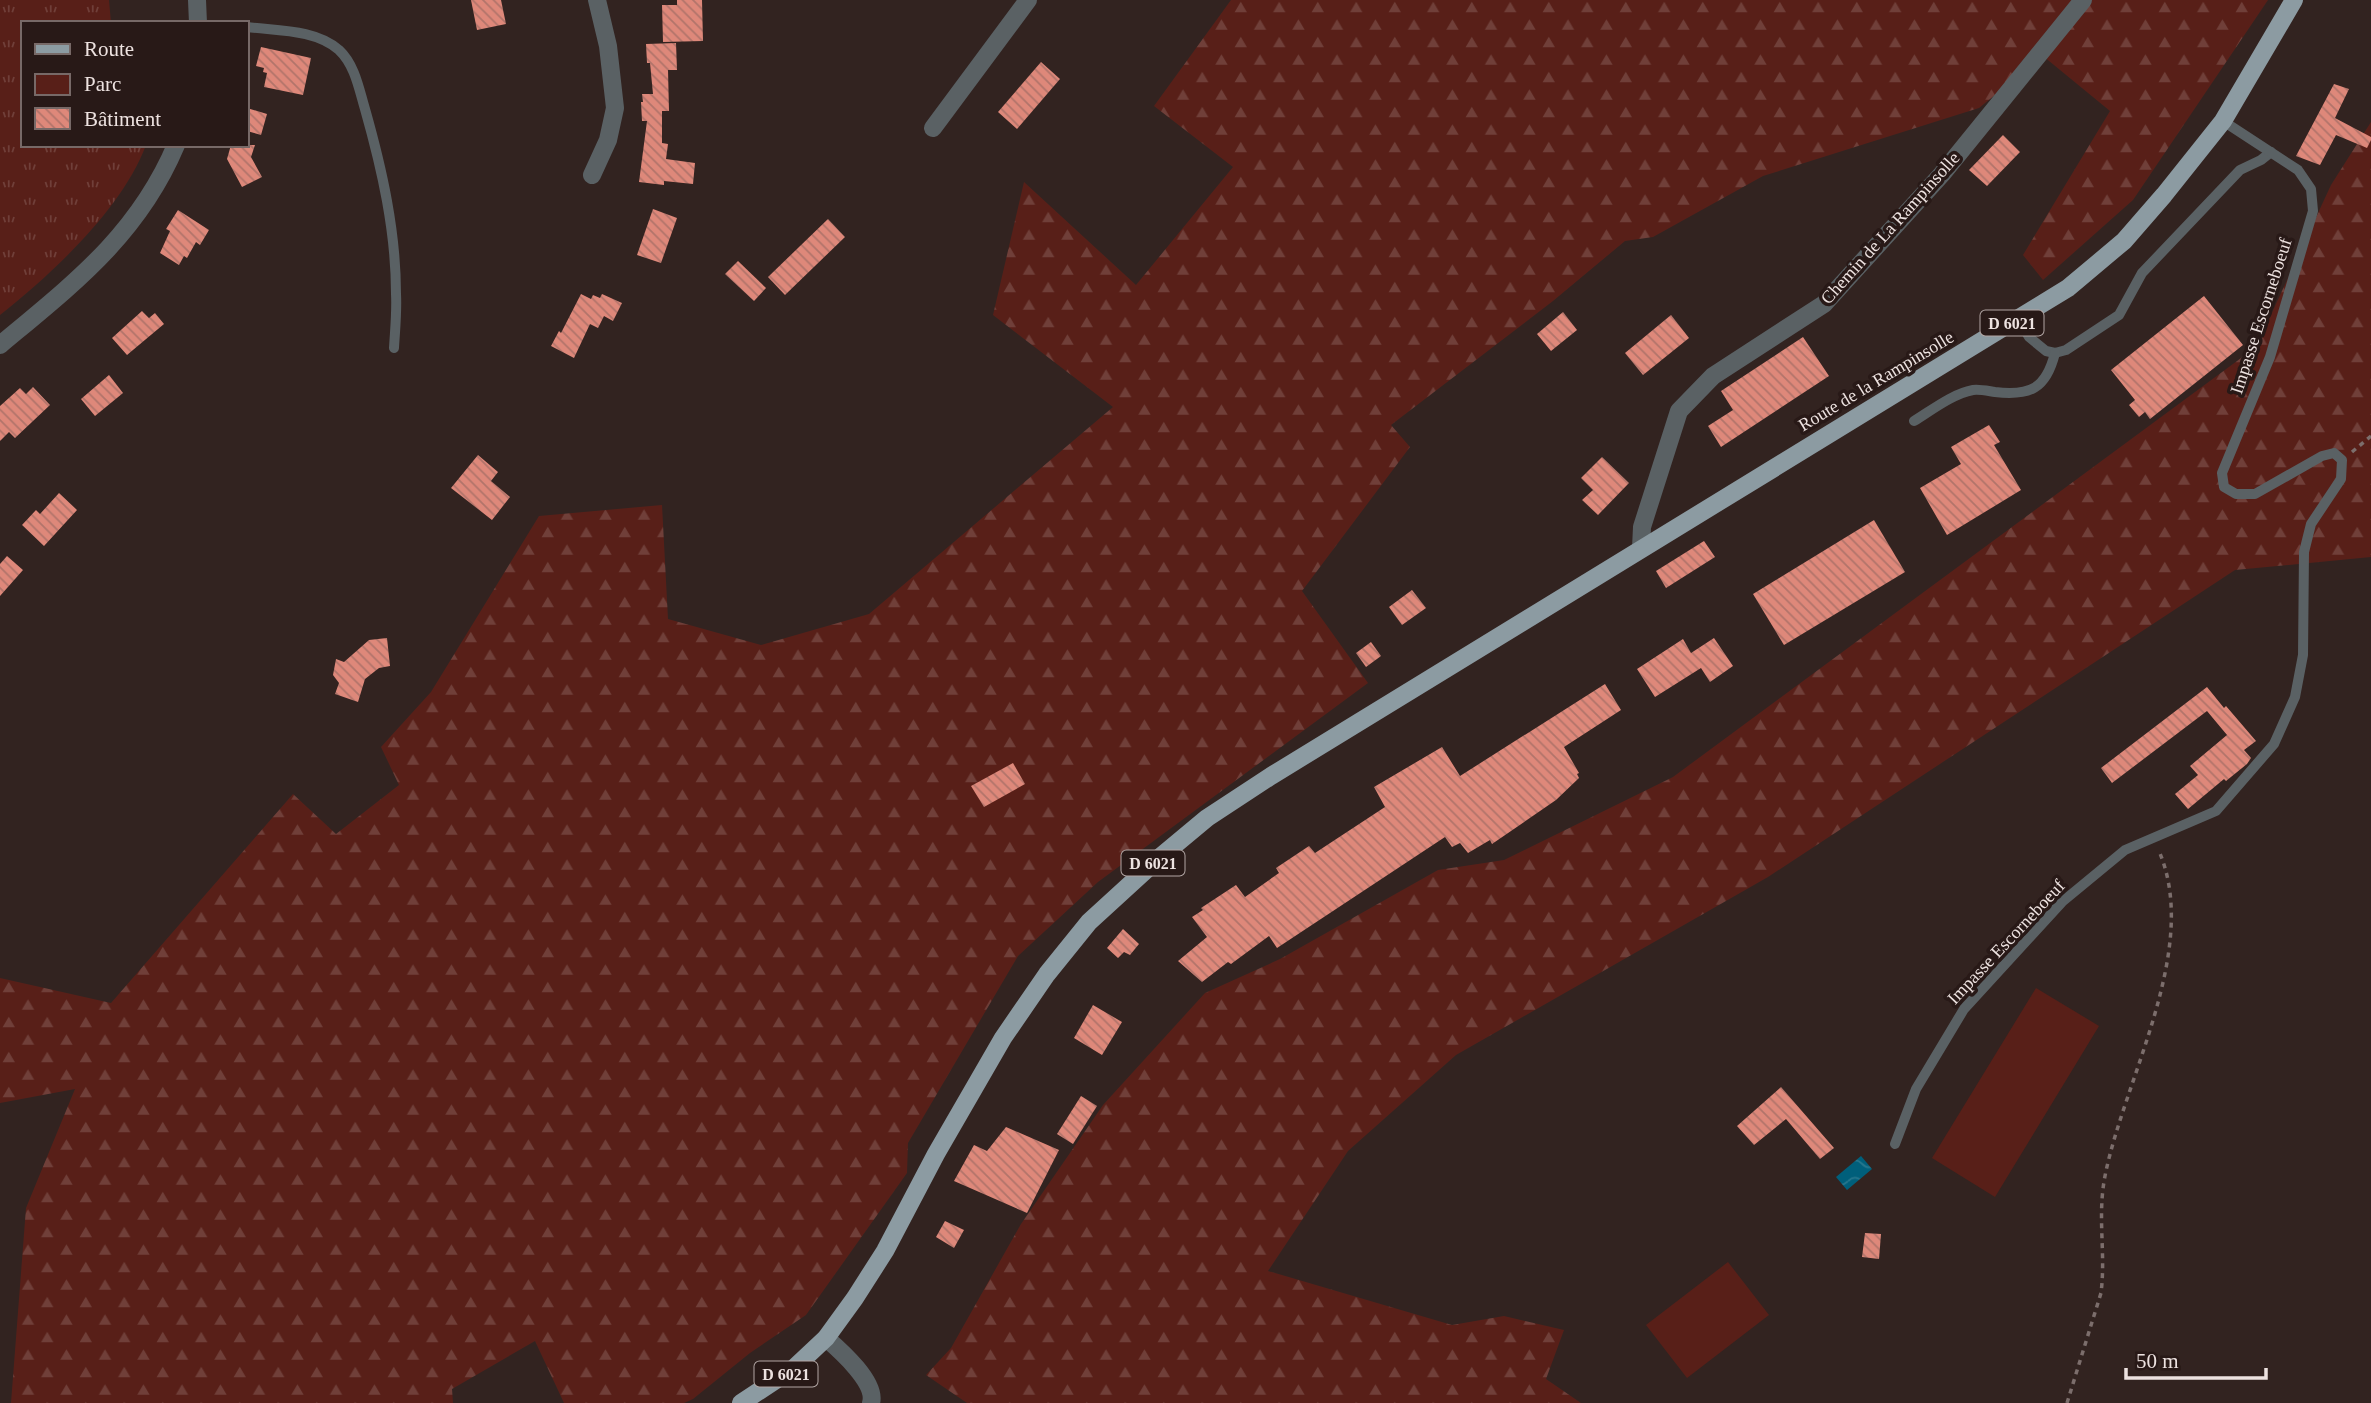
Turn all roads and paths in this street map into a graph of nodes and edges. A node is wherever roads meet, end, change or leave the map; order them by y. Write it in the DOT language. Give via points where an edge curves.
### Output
graph roads {
  1 [pos="197,0"];
  2 [pos="597,0"];
  3 [pos="1028,0"];
  4 [pos="2083,0"];
  5 [pos="2294,0"];
  6 [pos="202,21"];
  7 [pos="248,27"];
  8 [pos="2223,121"];
  9 [pos="933,128"];
  10 [pos="175,147"];
  11 [pos="2271,152"];
  12 [pos="592,175"];
  13 [pos="2018,319"];
  14 [pos="0,345"];
  15 [pos="394,348"];
  16 [pos="2055,353"];
  17 [pos="1914,421"];
  18 [pos="2371,436"];
  19 [pos="2342,460"];
  20 [pos="1641,548"];
  21 [pos="2154,838"];
  22 [pos="1895,1144"];
  23 [pos="826,1338"];
  24 [pos="741,1403"];
  25 [pos="871,1403"];
  26 [pos="2067,1403"];
  1 -- 6 [label="street"];
  2 -- 12 [label="street" via="615,108 608,141"];
  3 -- 9 [label="street"];
  4 -- 20 [label="street, Chemin de La Rampinsolle" via="1942,174 1824,304 1713,376 1679,411 1642,527"];
  5 -- 8 [label="main road, Route de la Rampinsolle / D 6021"];
  7 -- 15 [label="lane" via="324,40 341,52 354,73 381,163 390,214 397,293"];
  8 -- 11 [label="lane, Impasse Escorneboeuf"];
  8 -- 13 [label="main road, Route de la Rampinsolle / D 6021" via="2124,241 2068,288"];
  10 -- 14 [label="street" via="149,199 127,229 89,270"];
  11 -- 16 [label="lane" via="2240,170 2141,273 2119,315 2066,351"];
  11 -- 19 [label="lane, Impasse Escorneboeuf" via="2305,179 2313,211 2270,357 2222,472 2224,487 2236,494 2255,494 2322,456 2334,453"];
  13 -- 16 [label="lane" via="2029,337"];
  13 -- 20 [label="main road, Route de la Rampinsolle / D 6021"];
  16 -- 17 [label="lane" via="2047,377 2026,392 1974,390"];
  18 -- 19 [label="path"];
  19 -- 21 [label="lane, Impasse Escorneboeuf" via="2341,478 2311,524 2304,552 2304,655 2295,697 2274,744 2216,811"];
  20 -- 23 [label="main road, D 6021" via="1207,818 1089,922 1003,1038 885,1251"];
  21 -- 22 [label="lane, Impasse Escorneboeuf" via="2125,850 2062,902 1964,1009 1916,1089"];
  21 -- 26 [label="path" via="2169,881 2172,915 2167,958 2105,1175 2099,1216 2101,1293"];
  23 -- 24 [label="main road, D 6021" via="794,1368"];
  23 -- 25 [label="street" via="870,1385"];
}
